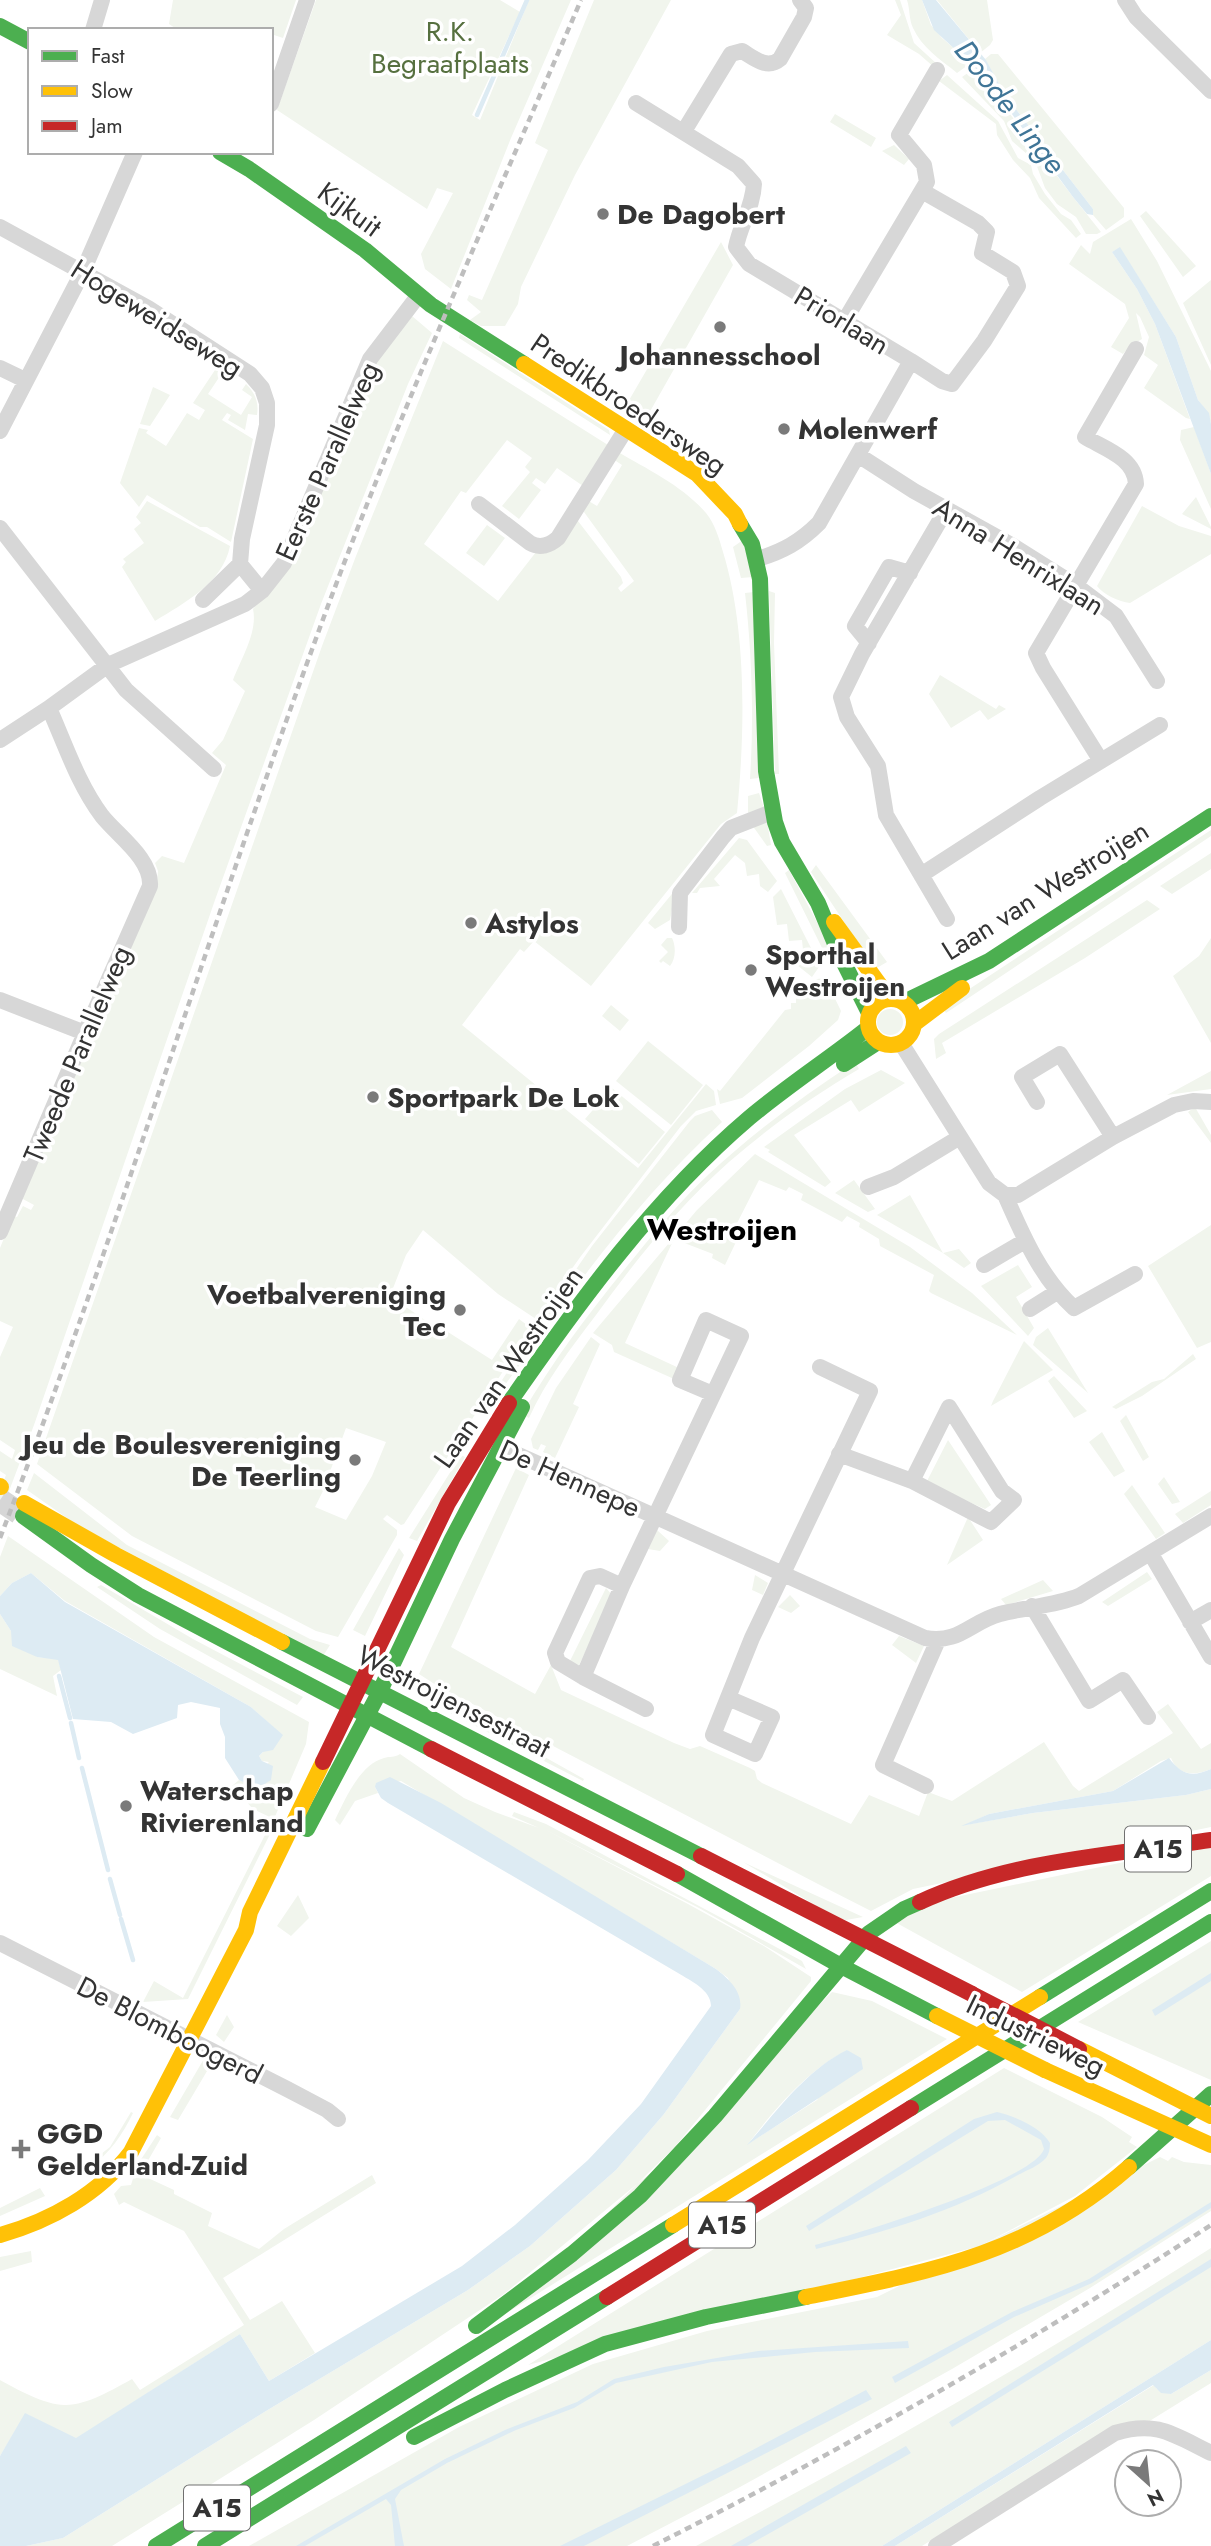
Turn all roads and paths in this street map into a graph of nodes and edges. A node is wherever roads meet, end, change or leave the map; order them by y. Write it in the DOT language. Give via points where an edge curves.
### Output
graph roads {
  1 [pos="102,0"];
  2 [pos="307,0"];
  3 [pos="800,0"];
  4 [pos="1125,0"];
  5 [pos="0,26"];
  6 [pos="94,28"];
  7 [pos="28,41"];
  8 [pos="937,70"];
  9 [pos="1211,91"];
  10 [pos="273,98"];
  11 [pos="636,103"];
  12 [pos="684,131"];
  13 [pos="134,154"];
  14 [pos="223,154"];
  15 [pos="254,154"];
  16 [pos="249,169"];
  17 [pos="922,191"];
  18 [pos="0,227"];
  19 [pos="83,271"];
  20 [pos="418,296"];
  21 [pos="446,315"];
  22 [pos="845,320"];
  23 [pos="1136,349"];
  24 [pos="911,361"];
  25 [pos="0,368"];
  26 [pos="25,380"];
  27 [pos="626,429"];
  28 [pos="0,431"];
  29 [pos="858,455"];
  30 [pos="479,504"];
  31 [pos="946,510"];
  32 [pos="0,528"];
  33 [pos="757,559"];
  34 [pos="240,564"];
  35 [pos="1075,585"];
  36 [pos="262,590"];
  37 [pos="203,600"];
  38 [pos="108,665"];
  39 [pos="1157,681"];
  40 [pos="49,708"];
  41 [pos="1160,725"];
  42 [pos="0,740"];
  43 [pos="1101,761"];
  44 [pos="214,769"];
  45 [pos="772,812"];
  46 [pos="1211,816"];
  47 [pos="1211,826"];
  48 [pos="921,874"];
  49 [pos="818,903"];
  50 [pos="947,919"];
  51 [pos="679,927"];
  52 [pos="0,1000"];
  53 [pos="897,1001"];
  54 [pos="868,1021"];
  55 [pos="914,1024"];
  56 [pos="85,1032"];
  57 [pos="878,1042"];
  58 [pos="901,1044"];
  59 [pos="1037,1102"];
  60 [pos="1211,1102"];
  61 [pos="960,1137"];
  62 [pos="1113,1137"];
  63 [pos="868,1187"];
  64 [pos="1005,1195"];
  65 [pos="7,1200"];
  66 [pos="0,1232"];
  67 [pos="1025,1241"];
  68 [pos="984,1265"];
  69 [pos="1135,1274"];
  70 [pos="1057,1292"];
  71 [pos="1030,1308"];
  72 [pos="820,1367"];
  73 [pos="713,1394"];
  74 [pos="485,1439"];
  75 [pos="501,1447"];
  76 [pos="839,1454"];
  77 [pos="912,1481"];
  78 [pos="655,1516"];
  79 [pos="1211,1516"];
  80 [pos="1151,1554"];
  81 [pos="782,1574"];
  82 [pos="622,1586"];
  83 [pos="1032,1606"];
  84 [pos="1211,1610"];
  85 [pos="1190,1622"];
  86 [pos="938,1640"];
  87 [pos="1211,1657"];
  88 [pos="583,1677"];
  89 [pos="359,1683"];
  90 [pos="379,1693"];
  91 [pos="728,1698"];
  92 [pos="349,1705"];
  93 [pos="646,1709"];
  94 [pos="367,1715"];
  95 [pos="1148,1717"];
  96 [pos="926,1786"];
  97 [pos="1211,1840"];
  98 [pos="1211,1891"];
  99 [pos="1211,1922"];
  100 [pos="246,1930"];
  101 [pos="863,1939"];
  102 [pos="0,1943"];
  103 [pos="841,1966"];
  104 [pos="189,2039"];
  105 [pos="1211,2094"];
  106 [pos="1195,2108"];
  107 [pos="1211,2116"];
  108 [pos="338,2119"];
  109 [pos="1172,2128"];
  110 [pos="1211,2145"];
  111 [pos="0,2235"];
  112 [pos="1211,2453"];
  113 [pos="278,2471"];
  114 [pos="234,2528"];
  115 [pos="156,2546"];
  116 [pos="205,2546"];
  117 [pos="936,2546"];
  1 -- 6 [label="street"];
  2 -- 10 [label="street"];
  3 -- 12 [label="street" via="806,8 804,17 780,59 767,65 742,51 731,54"];
  4 -- 9 [label="street" via="1136,17"];
  5 -- 7 [label="main road"];
  8 -- 17 [label="street" via="899,135 924,165 928,182"];
  11 -- 12 [label="street, Priorlaan"];
  12 -- 22 [label="street, Priorlaan" via="738,166 754,184 753,201 736,247 748,264"];
  13 -- 19 [label="street"];
  14 -- 16 [label="main road, Kijkuit"];
  15 -- 16 [label="street"];
  16 -- 20 [label="main road, Kijkuit" via="365,250"];
  17 -- 22 [label="street"];
  17 -- 24 [label="street" via="978,223 987,232 982,253 1013,272 1018,286 952,384"];
  18 -- 19 [label="street, Hogeweidseweg"];
  19 -- 26 [label="street"];
  19 -- 34 [label="street, Hogeweidseweg" via="250,374 262,388 267,425"];
  20 -- 21 [label="main road, Kijkuit"];
  20 -- 36 [label="street, Eerste Parallelweg" via="370,359 284,563"];
  21 -- 27 [label="main road, Predikbroedersweg"];
  22 -- 24 [label="street, Priorlaan"];
  23 -- 35 [label="street" via="1086,438 1127,462 1136,484"];
  24 -- 29 [label="street, Priorlaan"];
  25 -- 26 [label="street"];
  26 -- 28 [label="street"];
  27 -- 30 [label="street" via="551,543 530,543"];
  27 -- 33 [label="main road, Predikbroedersweg" via="707,482 741,522"];
  29 -- 31 [label="street, Anna Henrixlaan"];
  29 -- 33 [label="street, Priorlaan" via="819,523 782,552"];
  31 -- 35 [label="street, Anna Henrixlaan"];
  31 -- 48 [label="street" via="841,697 847,717 878,766 886,815"];
  32 -- 38 [label="street"];
  33 -- 45 [label="main road, Predikbroedersweg" via="766,771"];
  34 -- 36 [label="street"];
  34 -- 37 [label="street"];
  35 -- 39 [label="street, Anna Henrixlaan" via="1116,616"];
  35 -- 43 [label="street" via="1036,653"];
  36 -- 38 [label="street, Eerste Parallelweg" via="245,604"];
  38 -- 40 [label="street"];
  38 -- 44 [label="street" via="126,690"];
  40 -- 42 [label="street"];
  40 -- 56 [label="street, Tweede Parallelweg" via="77,775 101,814 151,876"];
  41 -- 43 [label="street"];
  43 -- 48 [label="street"];
  45 -- 49 [label="main road, Predikbroedersweg" via="782,842"];
  45 -- 51 [label="street" via="732,828 723,837 680,893"];
  46 -- 53 [label="main road, Laan van Westroijen" via="989,961"];
  47 -- 55 [label="main road, Laan van Westroijen"];
  48 -- 50 [label="street"];
  49 -- 53 [label="main road, Predikbroedersweg"];
  49 -- 54 [label="main road, Predikbroedersweg"];
  52 -- 56 [label="street"];
  53 -- 54 [label="main road" via="877,1003"];
  53 -- 55 [label="main road" via="911,1009"];
  54 -- 57 [label="main road"];
  54 -- 74 [label="main road, Laan van Westroijen" via="735,1130 669,1195 555,1338"];
  55 -- 58 [label="main road"];
  56 -- 65 [label="street, Tweede Parallelweg"];
  57 -- 58 [label="main road"];
  57 -- 75 [label="main road, Laan van Westroijen" via="761,1124 673,1205 586,1311 545,1369"];
  58 -- 61 [label="street"];
  59 -- 62 [label="street" via="1022,1077 1060,1054"];
  60 -- 62 [label="street" via="1174,1105"];
  61 -- 63 [label="street" via="894,1177"];
  61 -- 64 [label="street" via="989,1183"];
  62 -- 64 [label="street" via="1018,1195"];
  64 -- 67 [label="street"];
  65 -- 66 [label="street, Tweede Parallelweg"];
  67 -- 68 [label="street"];
  67 -- 70 [label="street"];
  69 -- 70 [label="street" via="1074,1308"];
  70 -- 71 [label="street"];
  72 -- 76 [label="street" via="870,1391"];
  73 -- 73 [label="street, De Hennepe" via="680,1380 706,1320 741,1336"];
  73 -- 78 [label="street, De Hennepe"];
  74 -- 75 [label="street, De Hennepe"];
  74 -- 89 [label="main road, Laan van Westroijen" via="448,1503"];
  75 -- 78 [label="street, De Hennepe"];
  75 -- 90 [label="main road, Laan van Westroijen"];
  76 -- 77 [label="street"];
  76 -- 81 [label="street"];
  77 -- 77 [label="street" via="992,1522 1014,1500 1002,1491 949,1407"];
  78 -- 81 [label="street, De Hennepe"];
  78 -- 82 [label="street, De Hennepe"];
  79 -- 80 [label="street"];
  80 -- 83 [label="street" via="1079,1596"];
  80 -- 85 [label="street"];
  81 -- 86 [label="street, De Hennepe"];
  81 -- 91 [label="street"];
  82 -- 88 [label="street, De Hennepe"];
  82 -- 88 [label="street" via="600,1576 590,1578 555,1653 558,1662"];
  83 -- 86 [label="street" via="996,1615 954,1638"];
  83 -- 95 [label="street" via="1089,1701 1123,1680"];
  84 -- 85 [label="street"];
  85 -- 87 [label="street"];
  86 -- 96 [label="street" via="883,1765"];
  88 -- 93 [label="street"];
  89 -- 90 [label="main road, Westroijensestraat"];
  89 -- 92 [label="main road, Laan van Westroijen"];
  89 -- 92 [label="main road, Westroijensestraat" via="22,1508 119,1585"];
  90 -- 94 [label="main road, Laan van Westroijen"];
  90 -- 101 [label="main road, Westroijensestraat"];
  92 -- 94 [label="main road, Westroijensestraat"];
  92 -- 100 [label="main road, Laan van Westroijen" via="250,1912"];
  94 -- 100 [label="main road, Laan van Westroijen" via="260,1917"];
  94 -- 103 [label="main road, Westroijensestraat" via="661,1865"];
  97 -- 101 [label="main road, A15" via="1035,1867 951,1888 898,1912"];
  98 -- 113 [label="main road, A15"];
  99 -- 114 [label="main road, A15"];
  100 -- 104 [label="main road, Laan van Westroijen"];
  101 -- 103 [label="main road, A15"];
  101 -- 106 [label="main road, Industrieweg, bridge"];
  102 -- 104 [label="street, De Blomboogerd"];
  103 -- 109 [label="main road, Industrieweg, bridge" via="1045,2070"];
  103 -- 113 [label="main road, A15" via="693,2142 621,2214 530,2288"];
  104 -- 108 [label="street, De Blomboogerd"];
  104 -- 111 [label="main road, Laan van Westroijen" via="118,2169 59,2210"];
  105 -- 106 [label="main road, A15"];
  106 -- 107 [label="main road, Industrieweg"];
  106 -- 109 [label="main road, A15"];
  109 -- 110 [label="main road, Industrieweg"];
  109 -- 114 [label="main road, A15" via="1105,2189 1016,2241 924,2273 706,2317 605,2344"];
  112 -- 117 [label="street" via="1161,2429 1133,2427 1115,2433"];
  113 -- 115 [label="main road, A15"];
  114 -- 116 [label="main road, A15"];
}
